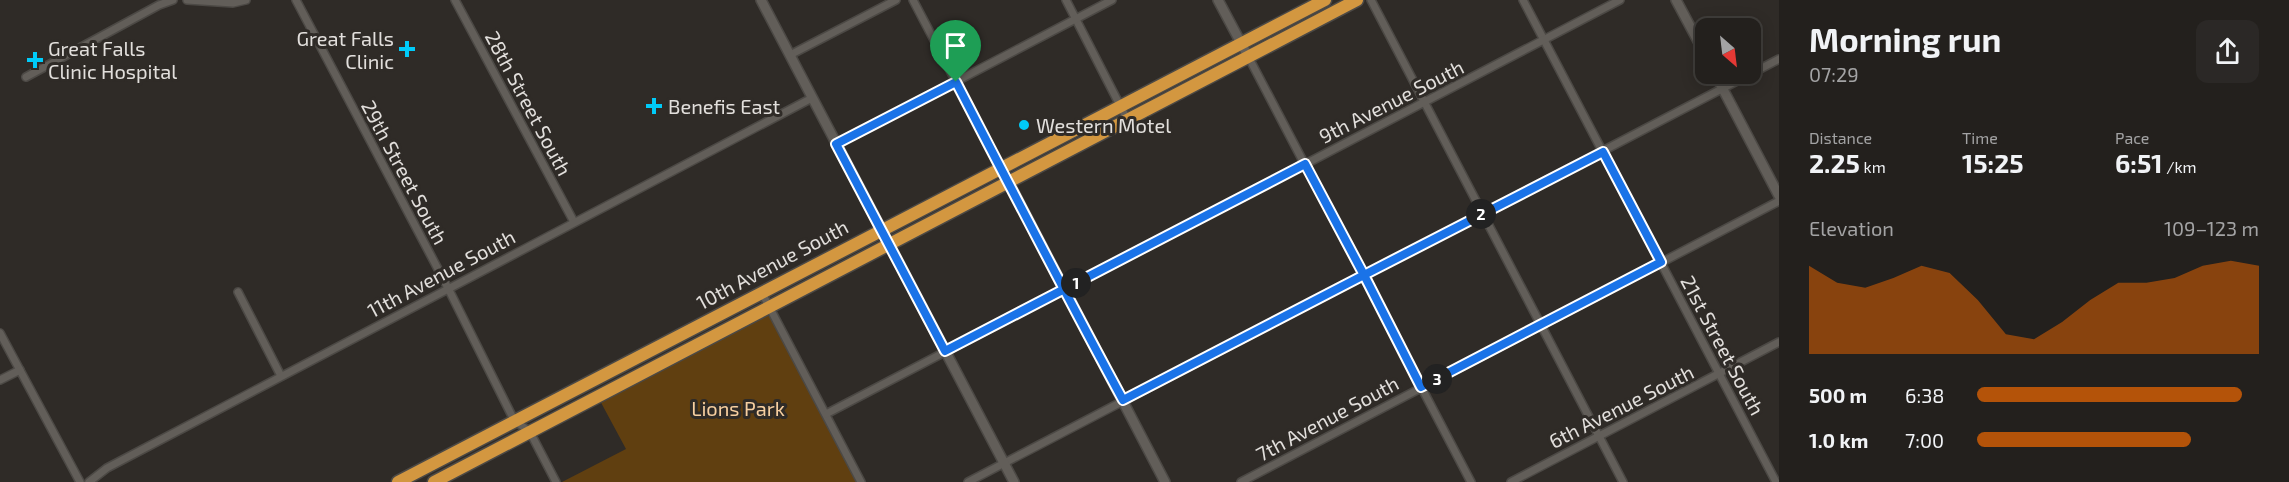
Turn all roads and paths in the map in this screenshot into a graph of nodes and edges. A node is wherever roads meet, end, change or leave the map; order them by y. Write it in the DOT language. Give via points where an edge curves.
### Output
graph roads {
  1 [pos="174,0"];
  2 [pos="187,0"];
  3 [pos="246,0"];
  4 [pos="296,0"];
  5 [pos="455,0"];
  6 [pos="761,0"];
  7 [pos="896,0"];
  8 [pos="913,0"];
  9 [pos="1066,0"];
  10 [pos="1112,0"];
  11 [pos="1218,0"];
  12 [pos="1325,0"];
  13 [pos="1357,0"];
  14 [pos="1371,0"];
  15 [pos="1523,0"];
  16 [pos="1620,0"];
  17 [pos="1676,0"];
  18 [pos="1076,19"];
  19 [pos="1695,35"];
  20 [pos="1544,39"];
  21 [pos="1241,44"];
  22 [pos="790,56"];
  23 [pos="1248,58"];
  24 [pos="1779,59"];
  25 [pos="26,77"];
  26 [pos="956,82"];
  27 [pos="1720,84"];
  28 [pos="1722,88"];
  29 [pos="812,98"];
  30 [pos="1425,102"];
  31 [pos="1121,107"];
  32 [pos="1128,121"];
  33 [pos="836,144"];
  34 [pos="1603,152"];
  35 [pos="1305,164"];
  36 [pos="1000,168"];
  37 [pos="1008,181"];
  38 [pos="1779,198"];
  39 [pos="1482,214"];
  40 [pos="574,222"];
  41 [pos="880,229"];
  42 [pos="888,244"];
  43 [pos="1661,262"];
  44 [pos="1364,275"];
  45 [pos="448,288"];
  46 [pos="1065,289"];
  47 [pos="238,292"];
  48 [pos="762,293"];
  49 [pos="770,306"];
  50 [pos="1542,325"];
  51 [pos="0,333"];
  52 [pos="1779,342"];
  53 [pos="945,351"];
  54 [pos="20,370"];
  55 [pos="1719,374"];
  56 [pos="281,376"];
  57 [pos="0,380"];
  58 [pos="1421,387"];
  59 [pos="1123,400"];
  60 [pos="826,414"];
  61 [pos="514,420"];
  62 [pos="530,432"];
  63 [pos="1599,436"];
  64 [pos="1004,463"];
  65 [pos="80,482"];
  66 [pos="89,482"];
  67 [pos="398,482"];
  68 [pos="434,482"];
  69 [pos="556,482"];
  70 [pos="861,482"];
  71 [pos="968,482"];
  72 [pos="1014,482"];
  73 [pos="1165,482"];
  74 [pos="1241,482"];
  75 [pos="1471,482"];
  76 [pos="1511,482"];
  77 [pos="1623,482"];
  78 [pos="1776,482"];
  1 -- 25 [label="street"];
  2 -- 3 [label="street"];
  4 -- 45 [label="street, 29th Street South"];
  5 -- 40 [label="street, 28th Street South"];
  6 -- 22 [label="street"];
  7 -- 22 [label="street"];
  8 -- 26 [label="street"];
  9 -- 18 [label="street"];
  10 -- 18 [label="street"];
  11 -- 21 [label="street"];
  12 -- 21 [label="highway, 10th Avenue South"];
  13 -- 23 [label="highway, 10th Avenue South"];
  14 -- 30 [label="street"];
  15 -- 20 [label="street, 21st Street South"];
  16 -- 20 [label="street, 9th Avenue South"];
  17 -- 19 [label="street"];
  18 -- 26 [label="street"];
  18 -- 31 [label="street"];
  20 -- 30 [label="street, 9th Avenue South"];
  20 -- 34 [label="street, 21st Street South"];
  21 -- 23 [label="street"];
  21 -- 31 [label="highway, 10th Avenue South"];
  22 -- 29 [label="street"];
  23 -- 32 [label="highway, 10th Avenue South"];
  23 -- 35 [label="street"];
  24 -- 28 [label="street"];
  26 -- 33 [label="street"];
  26 -- 36 [label="street"];
  27 -- 28 [label="street"];
  28 -- 34 [label="street"];
  28 -- 38 [label="street"];
  29 -- 33 [label="street"];
  29 -- 40 [label="street, 11th Avenue South"];
  30 -- 35 [label="street, 9th Avenue South"];
  30 -- 39 [label="street"];
  31 -- 32 [label="street"];
  31 -- 36 [label="highway, 10th Avenue South"];
  32 -- 37 [label="highway, 10th Avenue South"];
  33 -- 41 [label="street"];
  34 -- 39 [label="street"];
  34 -- 43 [label="street, 21st Street South"];
  35 -- 44 [label="street"];
  35 -- 46 [label="street, 9th Avenue South"];
  36 -- 37 [label="street"];
  36 -- 41 [label="highway, 10th Avenue South"];
  37 -- 42 [label="highway, 10th Avenue South"];
  37 -- 46 [label="street"];
  38 -- 43 [label="street, 7th Avenue South"];
  39 -- 44 [label="street"];
  39 -- 50 [label="street"];
  40 -- 45 [label="street, 11th Avenue South"];
  41 -- 42 [label="street"];
  41 -- 48 [label="highway, 10th Avenue South"];
  42 -- 49 [label="highway, 10th Avenue South"];
  42 -- 53 [label="street"];
  43 -- 50 [label="street, 7th Avenue South"];
  43 -- 55 [label="street, 21st Street South"];
  44 -- 58 [label="street"];
  44 -- 59 [label="street"];
  45 -- 56 [label="street, 11th Avenue South"];
  45 -- 61 [label="street, 29th Street South"];
  46 -- 53 [label="street, 9th Avenue South"];
  46 -- 59 [label="street"];
  47 -- 56 [label="street"];
  48 -- 49 [label="street"];
  48 -- 61 [label="highway, 10th Avenue South"];
  49 -- 60 [label="street"];
  49 -- 62 [label="highway, 10th Avenue South"];
  50 -- 58 [label="street, 7th Avenue South"];
  50 -- 63 [label="street"];
  51 -- 54 [label="street"];
  52 -- 55 [label="street, 6th Avenue South"];
  53 -- 60 [label="street, 9th Avenue South"];
  53 -- 64 [label="street"];
  54 -- 57 [label="street"];
  54 -- 65 [label="street"];
  55 -- 63 [label="street, 6th Avenue South"];
  55 -- 78 [label="street, 21st Street South"];
  56 -- 66 [label="street, 11th Avenue South" via="107,468"];
  58 -- 74 [label="street, 7th Avenue South"];
  58 -- 75 [label="street"];
  59 -- 64 [label="street"];
  59 -- 73 [label="street"];
  60 -- 70 [label="street"];
  61 -- 62 [label="street, 29th Street South"];
  61 -- 67 [label="highway, 10th Avenue South"];
  62 -- 68 [label="highway, 10th Avenue South"];
  62 -- 69 [label="street, 29th Street South"];
  63 -- 76 [label="street, 6th Avenue South"];
  63 -- 77 [label="street"];
  64 -- 71 [label="street"];
  64 -- 72 [label="street"];
}
